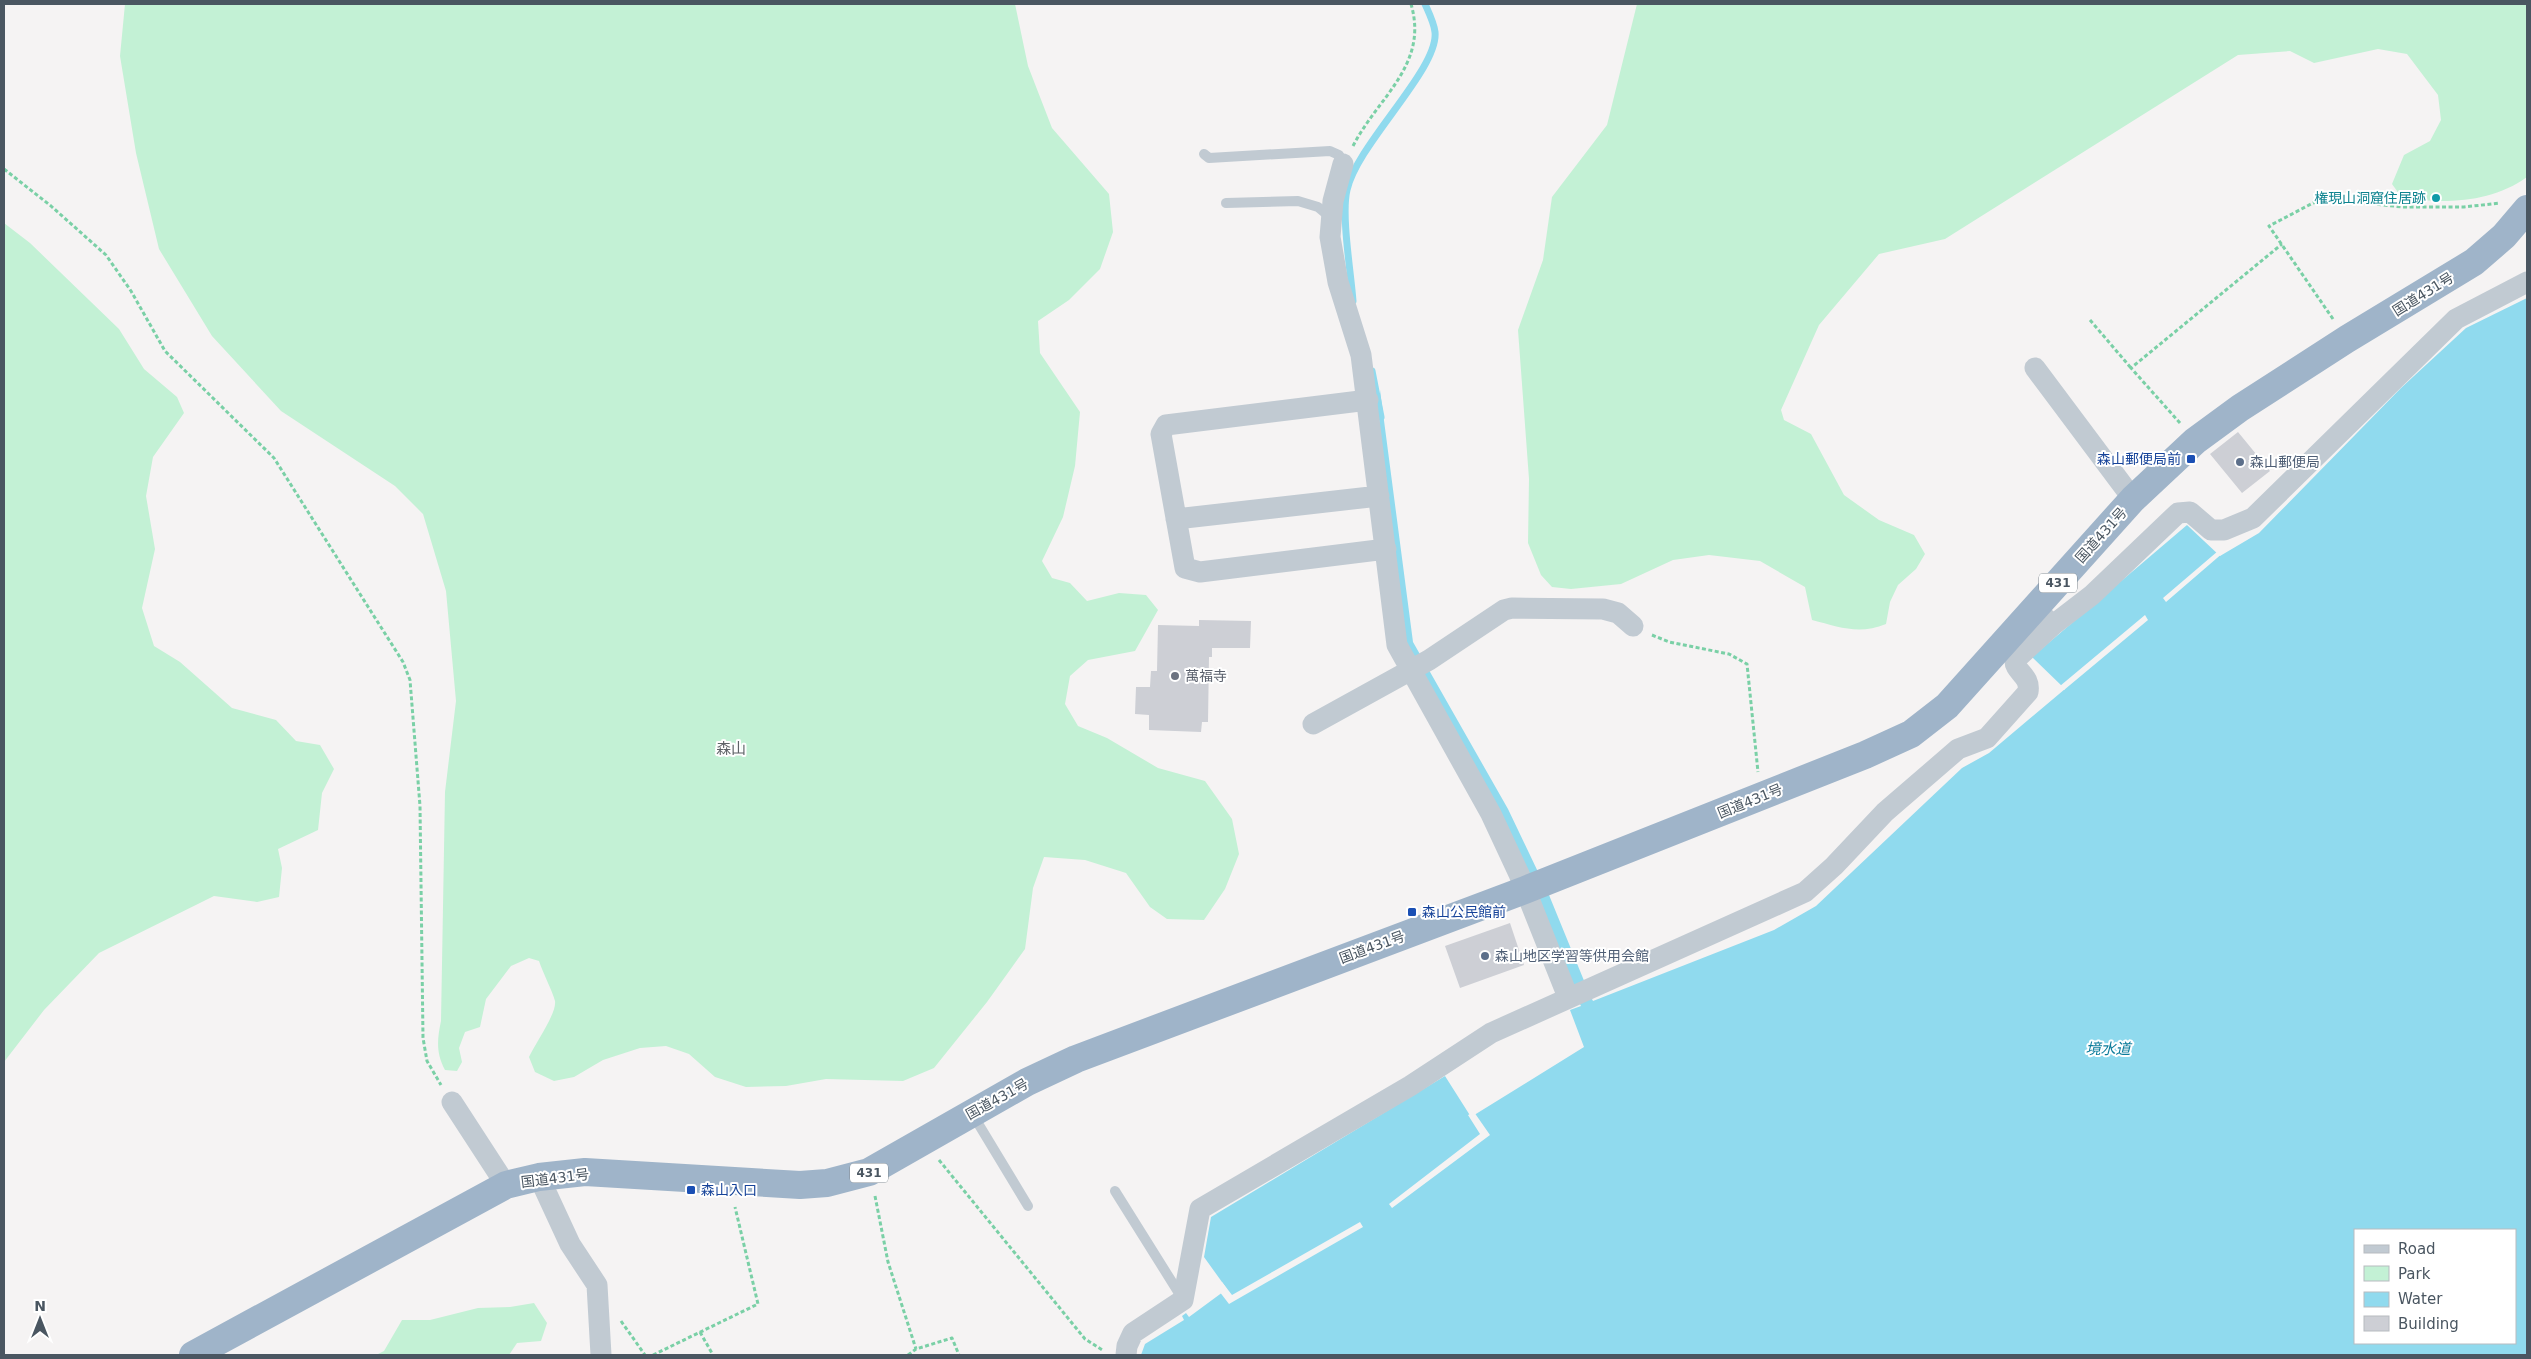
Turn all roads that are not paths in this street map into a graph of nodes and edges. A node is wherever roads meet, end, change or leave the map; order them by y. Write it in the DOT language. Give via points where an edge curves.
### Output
graph roads {
  1 [pos="1204,154"];
  2 [pos="1343,164"];
  3 [pos="1226,202"];
  4 [pos="2518,205"];
  5 [pos="1331,218"];
  6 [pos="2527,282"];
  7 [pos="2035,368"];
  8 [pos="1368,400"];
  9 [pos="1379,496"];
  10 [pos="2133,499"];
  11 [pos="1176,519"];
  12 [pos="1386,549"];
  13 [pos="2044,616"];
  14 [pos="1634,626"];
  15 [pos="1418,666"];
  16 [pos="1313,724"];
  17 [pos="1534,887"];
  18 [pos="1577,992"];
  19 [pos="452,1102"];
  20 [pos="971,1113"];
  21 [pos="539,1177"];
  22 [pos="506,1184"];
  23 [pos="1115,1191"];
  24 [pos="1028,1206"];
  25 [pos="1183,1300"];
  26 [pos="193,1355"];
  27 [pos="601,1355"];
  28 [pos="1126,1355"];
  1 -- 2 [label="lane" via="1216,158 1330,151 1339,155"];
  2 -- 5 [label="street"];
  3 -- 5 [label="lane" via="1298,201 1318,207"];
  4 -- 10 [label="highway, 国道431号 / 431" via="2504,236 2474,262 2240,408 2195,440"];
  5 -- 8 [label="street" via="1330,236 1338,282 1361,355"];
  6 -- 13 [label="street" via="2456,319 2253,518 2224,530 2211,530 2190,512 2178,514 2092,595"];
  7 -- 10 [label="street"];
  8 -- 9 [label="street"];
  8 -- 11 [label="street" via="1166,426 1161,434"];
  9 -- 11 [label="street"];
  9 -- 12 [label="street"];
  10 -- 13 [label="highway, 国道431号 / 431"];
  11 -- 12 [label="street" via="1185,568 1200,572"];
  12 -- 15 [label="street" via="1397,645"];
  13 -- 17 [label="highway, 国道431号 / 431" via="1947,706 1911,734"];
  13 -- 18 [label="street" via="2016,660 2016,666 2028,680 2028,692 1987,738 1958,748 1892,805 1817,883 1804,892"];
  14 -- 15 [label="street" via="1618,613 1603,609 1512,608"];
  15 -- 16 [label="street"];
  15 -- 17 [label="street" via="1491,814"];
  17 -- 18 [label="street"];
  17 -- 20 [label="highway, 国道431号 / 431" via="1076,1060"];
  18 -- 25 [label="street" via="1491,1033 1410,1086 1200,1209"];
  19 -- 22 [label="street"];
  20 -- 21 [label="highway, 国道431号 / 431" via="869,1172 827,1183 800,1185 585,1172"];
  20 -- 24 [label="lane"];
  21 -- 22 [label="highway, 国道431号 / 431"];
  21 -- 27 [label="street" via="570,1244 597,1285"];
  22 -- 26 [label="highway, 国道431号 / 431"];
  23 -- 25 [label="lane"];
  25 -- 28 [label="street" via="1133,1333"];
}
